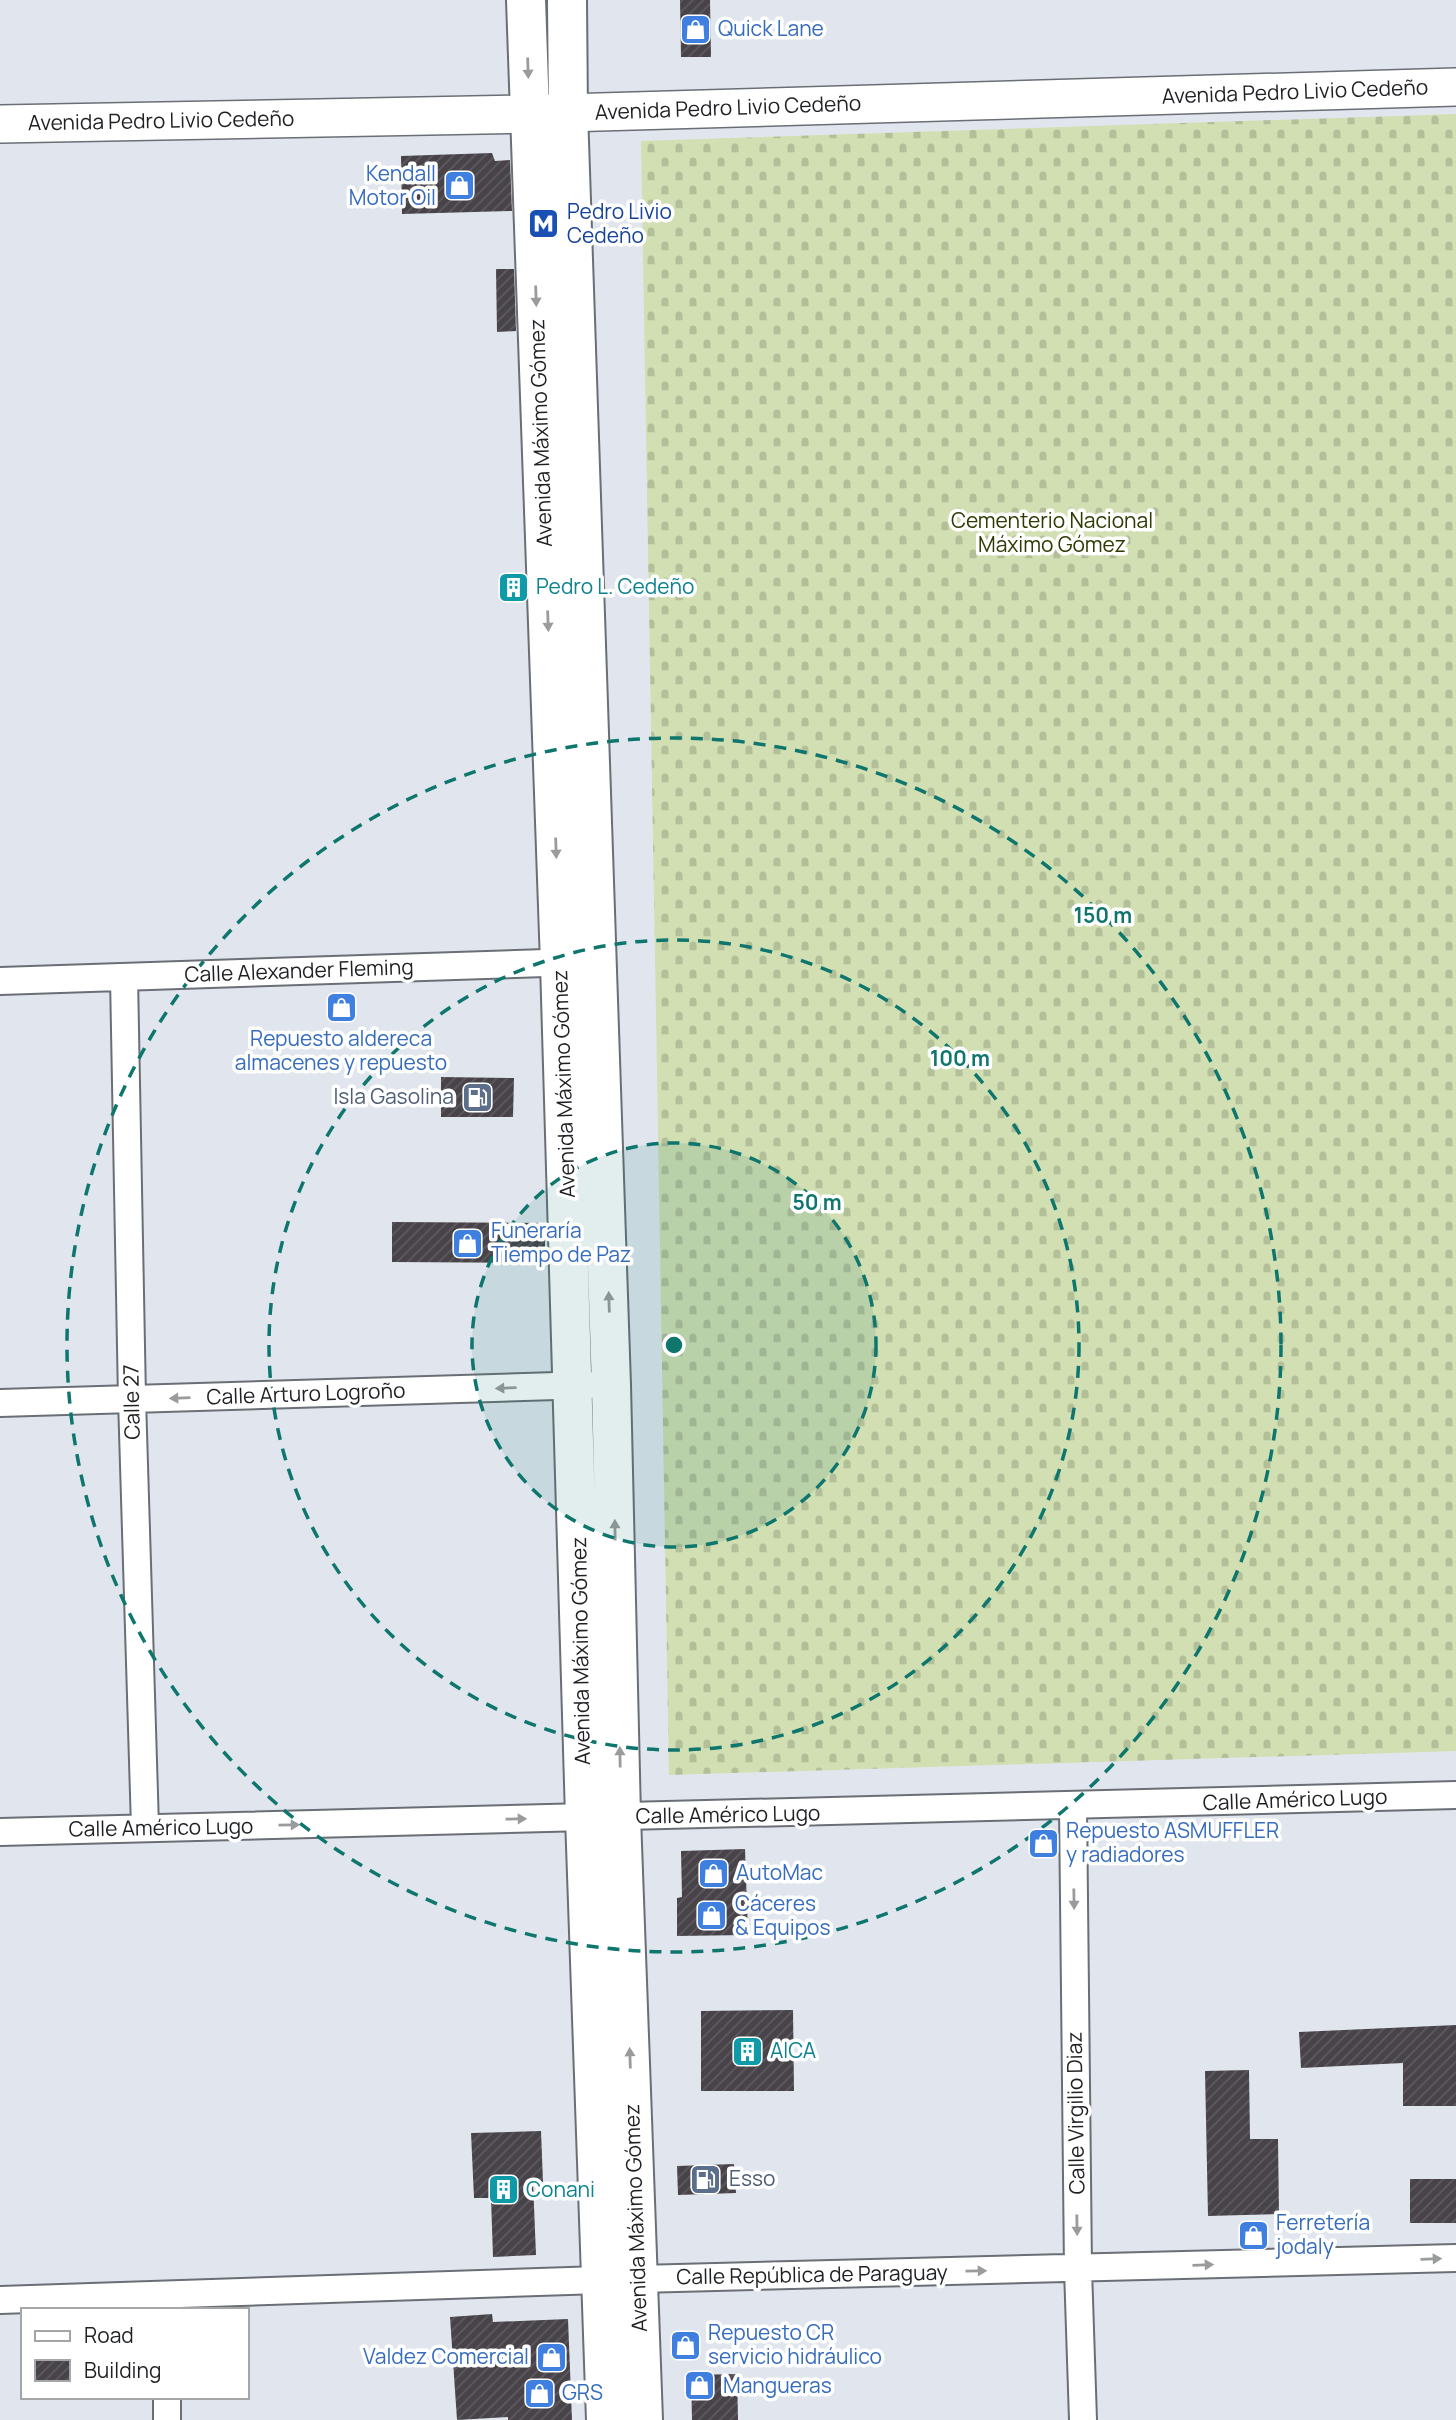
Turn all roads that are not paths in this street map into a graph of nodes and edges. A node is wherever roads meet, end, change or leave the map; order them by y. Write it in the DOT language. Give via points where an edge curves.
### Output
graph roads {
  1 [pos="526,0"];
  2 [pos="567,0"];
  3 [pos="1456,87"];
  4 [pos="568,112"];
  5 [pos="530,114"];
  6 [pos="0,124"];
  7 [pos="597,961"];
  8 [pos="560,963"];
  9 [pos="124,977"];
  10 [pos="0,981"];
  11 [pos="611,1385"];
  12 [pos="574,1386"];
  13 [pos="132,1399"];
  14 [pos="0,1403"];
  15 [pos="1456,1796"];
  16 [pos="1073,1807"];
  17 [pos="603,1817"];
  18 [pos="145,1827"];
  19 [pos="0,1832"];
  20 [pos="1456,2259"];
  21 [pos="1078,2269"];
  22 [pos="638,2279"];
  23 [pos="600,2280"];
  24 [pos="0,2300"];
  25 [pos="166,2303"];
  26 [pos="167,2399"];
  27 [pos="167,2420"];
  28 [pos="606,2420"];
  29 [pos="643,2420"];
  30 [pos="1083,2420"];
  1 -- 5 [label="main road, Avenida Máximo Gómez, one-way"];
  2 -- 4 [label="main road, Avenida Máximo Gómez"];
  3 -- 4 [label="main road, Avenida Pedro Livio Cedeño"];
  4 -- 5 [label="main road, Avenida Pedro Livio Cedeño"];
  4 -- 7 [label="main road, Avenida Máximo Gómez"];
  5 -- 6 [label="main road, Avenida Pedro Livio Cedeño"];
  5 -- 8 [label="main road, Avenida Máximo Gómez, one-way"];
  7 -- 8 [label="street, Calle Alexander Fleming"];
  11 -- 7 [label="main road, Avenida Máximo Gómez, one-way"];
  8 -- 9 [label="street, Calle Alexander Fleming"];
  8 -- 12 [label="main road, Avenida Máximo Gómez"];
  9 -- 10 [label="street, Calle Alexander Fleming"];
  9 -- 13 [label="street, Calle 27"];
  11 -- 12 [label="street, Calle Arturo Logroño"];
  17 -- 11 [label="main road, Avenida Máximo Gómez, one-way"];
  12 -- 13 [label="street, Calle Arturo Logroño, one-way"];
  12 -- 17 [label="main road, Avenida Máximo Gómez"];
  13 -- 14 [label="street, Calle Arturo Logroño"];
  13 -- 18 [label="street, Calle 27"];
  15 -- 16 [label="street, Calle Américo Lugo"];
  16 -- 17 [label="street, Calle Américo Lugo"];
  16 -- 21 [label="street, Calle Virgilio Diaz, one-way"];
  18 -- 17 [label="street, Calle Américo Lugo, one-way"];
  22 -- 17 [label="main road, Avenida Máximo Gómez, one-way"];
  17 -- 23 [label="main road, Avenida Máximo Gómez"];
  18 -- 19 [label="street, Calle Américo Lugo"];
  21 -- 20 [label="street, Calle República de Paraguay, one-way"];
  22 -- 21 [label="street, Calle República de Paraguay, one-way"];
  21 -- 30 [label="street, Calle Virgilio Diaz"];
  22 -- 23 [label="street, Calle República de Paraguay"];
  22 -- 29 [label="main road, Avenida Máximo Gómez"];
  23 -- 25 [label="street, Calle República de Paraguay"];
  23 -- 28 [label="main road, Avenida Máximo Gómez"];
  24 -- 25 [label="street, Calle República de Paraguay"];
  26 -- 27 [label="street"];
}
